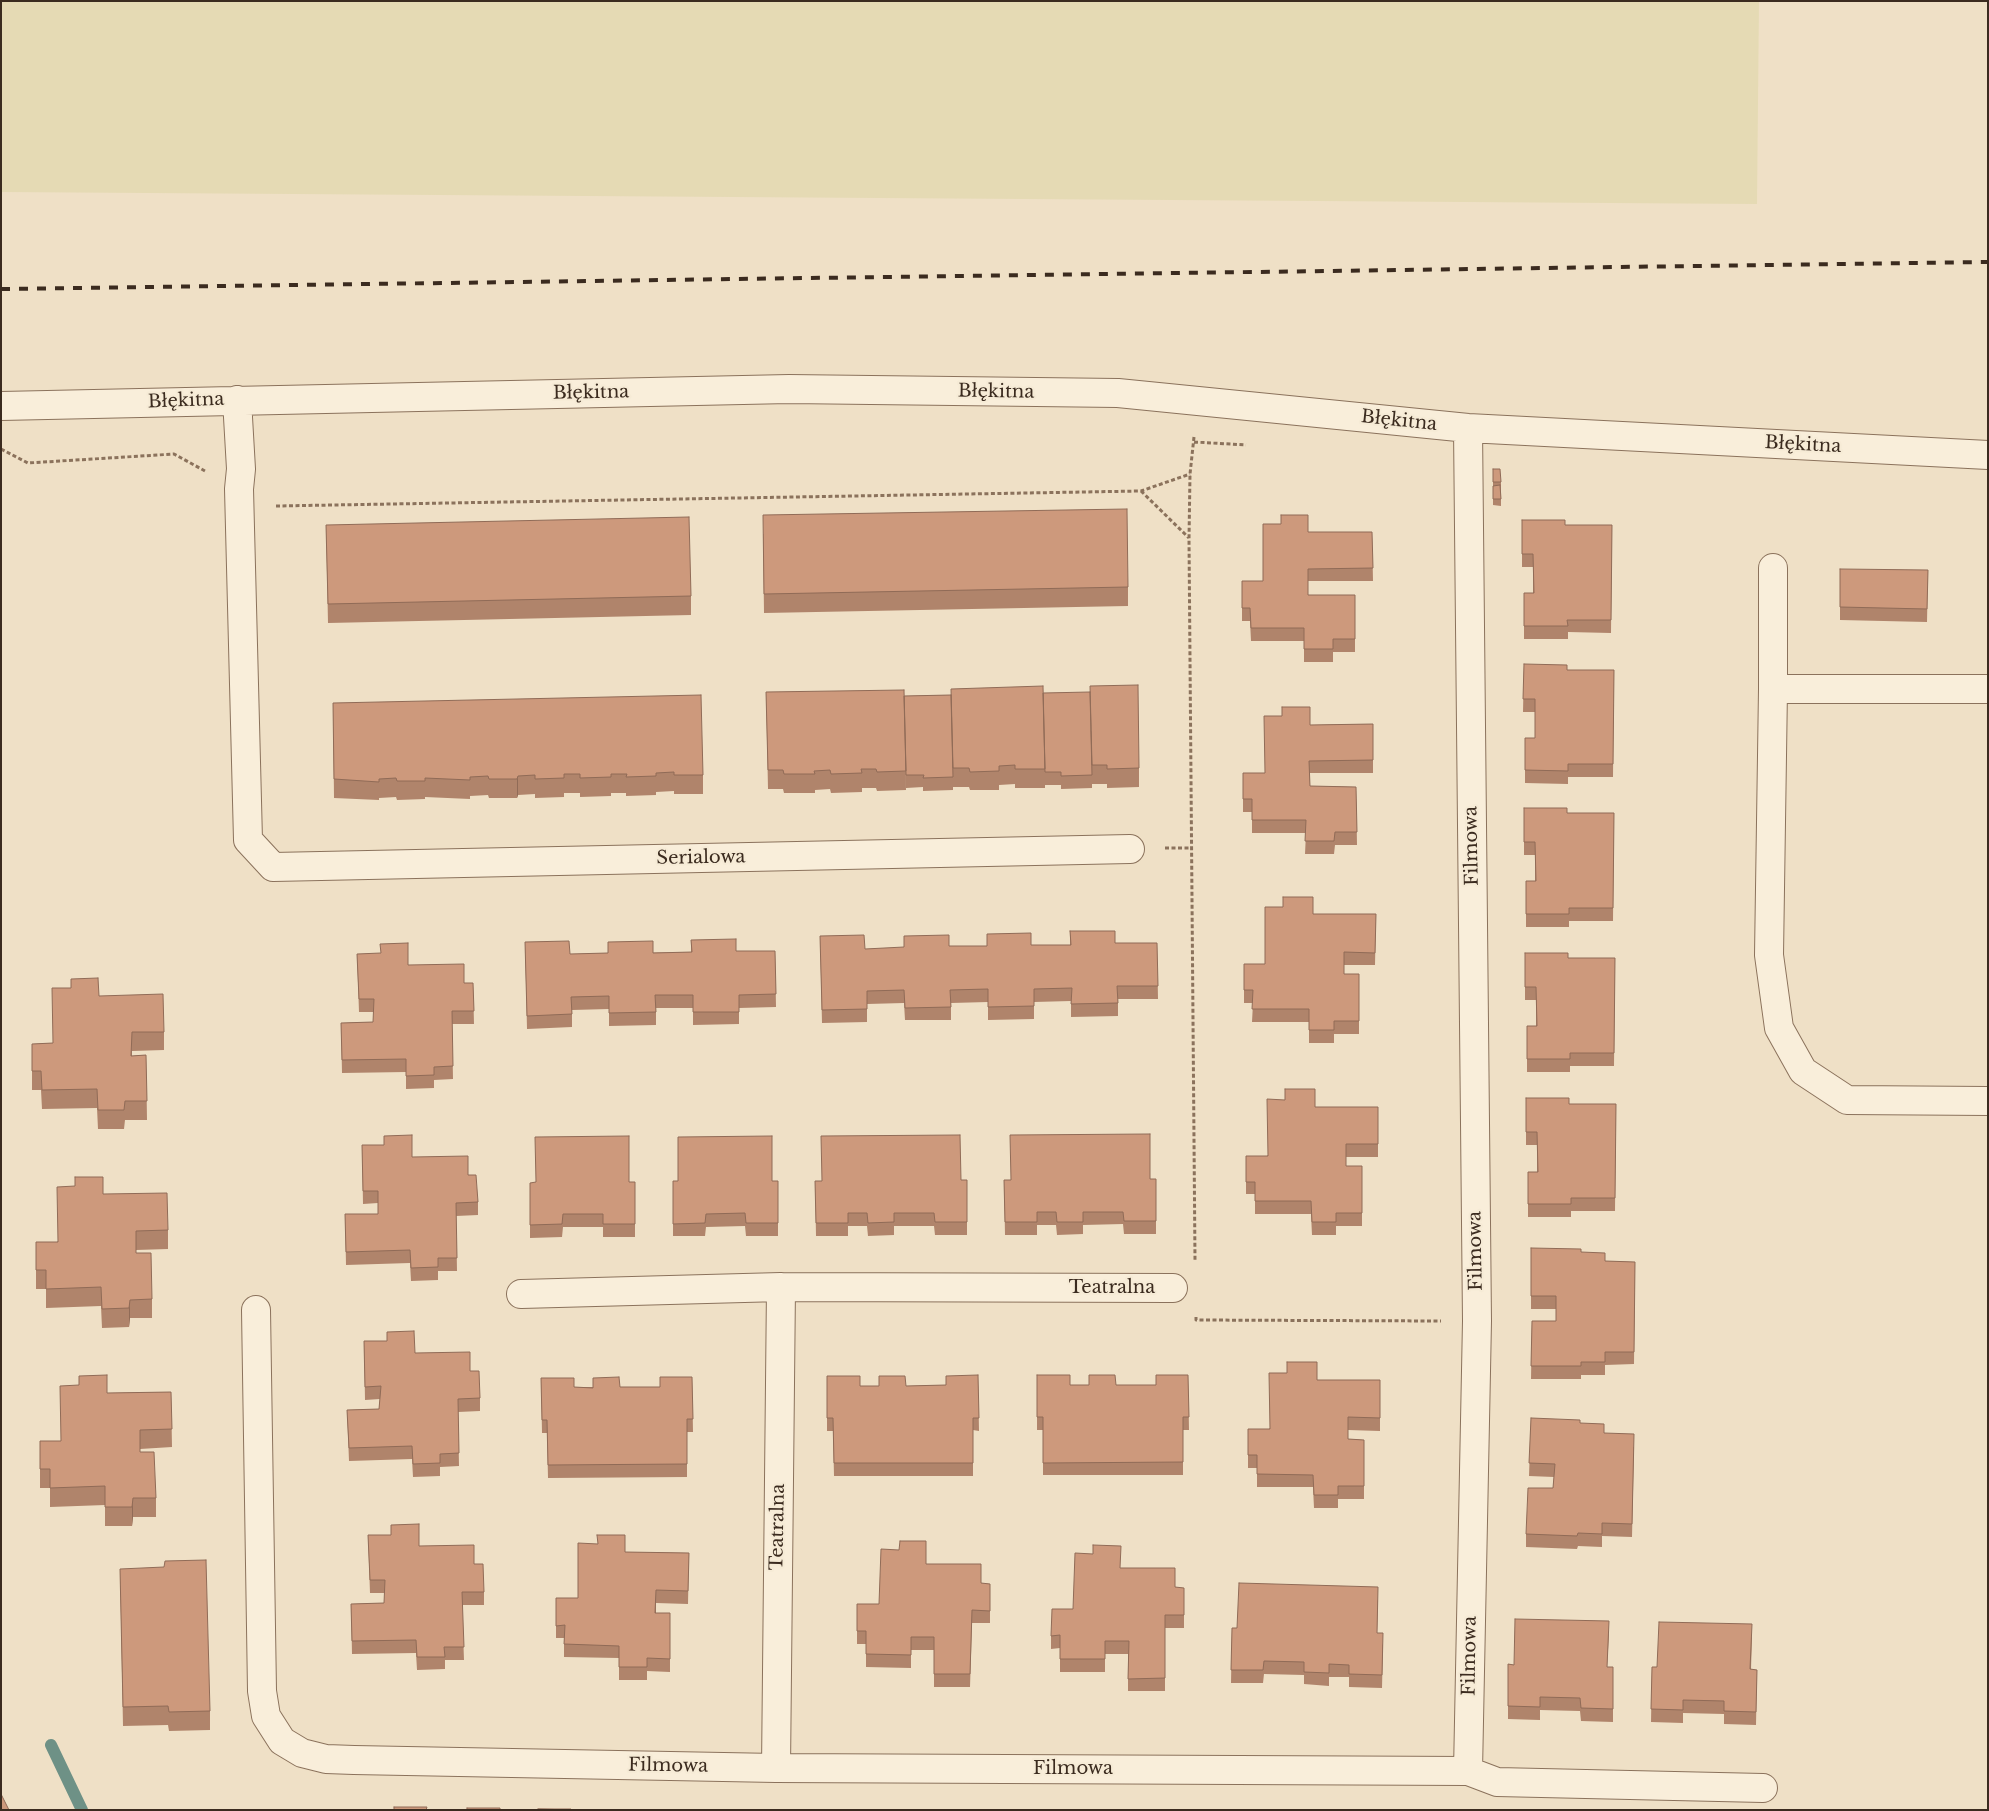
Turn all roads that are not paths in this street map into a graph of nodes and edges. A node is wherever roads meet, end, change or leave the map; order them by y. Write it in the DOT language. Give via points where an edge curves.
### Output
graph roads {
  1 [pos="237,400"];
  2 [pos="1,406"];
  3 [pos="1468,428"];
  4 [pos="1988,455"];
  5 [pos="1773,568"];
  6 [pos="1773,690"];
  7 [pos="1988,690"];
  8 [pos="1130,849"];
  9 [pos="1988,1101"];
  10 [pos="781,1287"];
  11 [pos="1173,1288"];
  12 [pos="520,1294"];
  13 [pos="256,1310"];
  14 [pos="776,1768"];
  15 [pos="1468,1771"];
  16 [pos="1763,1788"];
  1 -- 2 [label="street, Błękitna"];
  1 -- 3 [label="street, Błękitna" via="790,389 1118,394"];
  1 -- 8 [label="street, Serialowa" via="248,840 273,867"];
  3 -- 4 [label="street, Błękitna"];
  3 -- 15 [label="street, Filmowa" via="1477,1321"];
  5 -- 6 [label="street"];
  6 -- 7 [label="street"];
  6 -- 9 [label="street" via="1769,955 1779,1028 1803,1071 1847,1100"];
  10 -- 11 [label="street, Teatralna"];
  10 -- 12 [label="street, Teatralna"];
  10 -- 14 [label="street, Teatralna"];
  13 -- 14 [label="street, Filmowa" via="262,1691 266,1716 282,1741 302,1752 354,1760"];
  14 -- 15 [label="street, Filmowa"];
  15 -- 16 [label="street" via="1497,1782"];
}
